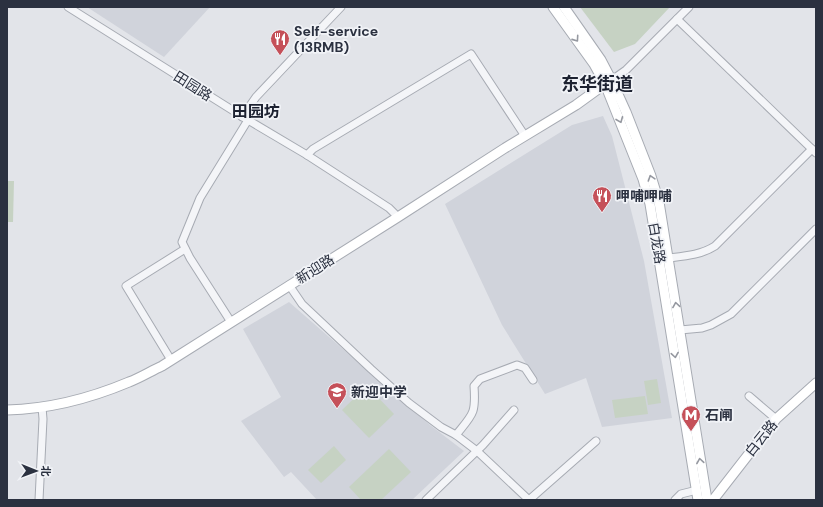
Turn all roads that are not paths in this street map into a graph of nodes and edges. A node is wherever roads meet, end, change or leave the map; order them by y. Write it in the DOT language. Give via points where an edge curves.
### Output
graph roads {
  1 [pos="68,7"];
  2 [pos="341,7"];
  3 [pos="553,7"];
  4 [pos="564,7"];
  5 [pos="688,7"];
  6 [pos="677,19"];
  7 [pos="608,83"];
  8 [pos="245,119"];
  9 [pos="525,136"];
  10 [pos="814,151"];
  11 [pos="307,155"];
  12 [pos="398,217"];
  13 [pos="816,229"];
  14 [pos="185,249"];
  15 [pos="668,258"];
  16 [pos="289,285"];
  17 [pos="231,322"];
  18 [pos="680,330"];
  19 [pos="171,360"];
  20 [pos="533,380"];
  21 [pos="816,383"];
  22 [pos="749,396"];
  23 [pos="42,407"];
  24 [pos="7,410"];
  25 [pos="514,410"];
  26 [pos="776,419"];
  27 [pos="456,435"];
  28 [pos="596,441"];
  29 [pos="477,451"];
  30 [pos="697,490"];
  31 [pos="39,500"];
  32 [pos="426,500"];
  33 [pos="529,500"];
  34 [pos="675,500"];
  35 [pos="698,500"];
  36 [pos="706,500"];
  37 [pos="713,500"];
  1 -- 8 [label="street, 田园路"];
  2 -- 8 [label="street" via="256,97"];
  3 -- 7 [label="main road, 白龙路, one-way"];
  4 -- 7 [label="main road, 白龙路" via="601,60"];
  5 -- 6 [label="street"];
  6 -- 7 [label="street" via="626,70"];
  6 -- 10 [label="street"];
  7 -- 9 [label="main road, 新迎路"];
  15 -- 7 [label="main road, 白龙路, one-way" via="659,202 651,176 626,112"];
  7 -- 30 [label="main road, 白龙路, one-way" via="650,204"];
  8 -- 11 [label="street, 田园路"];
  8 -- 14 [label="street" via="200,198 182,242"];
  9 -- 11 [label="street" via="471,54"];
  9 -- 12 [label="main road, 新迎路"];
  10 -- 15 [label="street" via="715,246 700,254"];
  11 -- 12 [label="street, 田园路" via="389,208"];
  12 -- 16 [label="main road, 新迎路"];
  13 -- 18 [label="street" via="731,314 702,328"];
  14 -- 17 [label="street"];
  14 -- 19 [label="street" via="126,286"];
  18 -- 15 [label="main road, 白龙路, one-way"];
  16 -- 17 [label="main road, 新迎路"];
  16 -- 27 [label="street" via="302,304 371,369 409,403"];
  17 -- 19 [label="main road, 新迎路"];
  36 -- 18 [label="main road, 白龙路, one-way"];
  19 -- 23 [label="main road, 新迎路" via="131,382 103,392"];
  20 -- 27 [label="street" via="525,368 517,365 480,379 474,386 473,414"];
  21 -- 26 [label="main road, 白云路"];
  22 -- 26 [label="street"];
  23 -- 24 [label="main road, 新迎路"];
  23 -- 31 [label="street"];
  25 -- 29 [label="street"];
  26 -- 37 [label="main road, 白云路"];
  27 -- 29 [label="street"];
  28 -- 33 [label="street"];
  29 -- 32 [label="street"];
  29 -- 33 [label="street"];
  30 -- 34 [label="street" via="681,494"];
  30 -- 35 [label="main road, 白龙路"];
}
